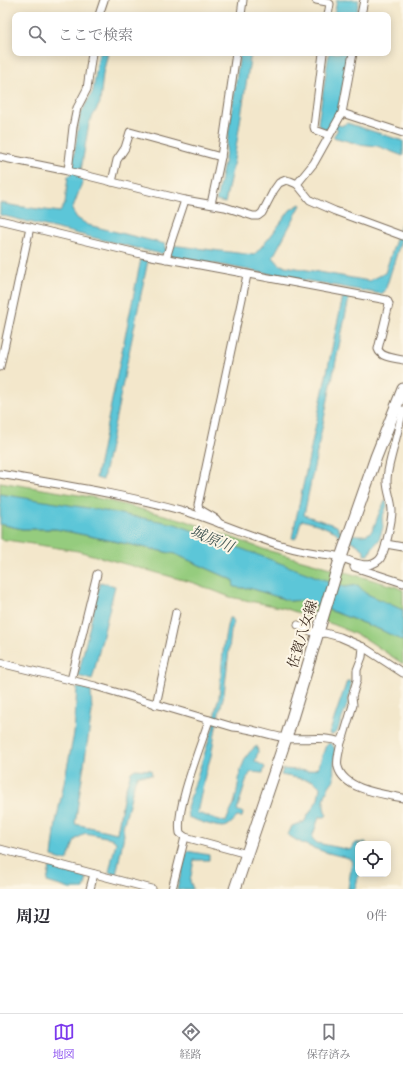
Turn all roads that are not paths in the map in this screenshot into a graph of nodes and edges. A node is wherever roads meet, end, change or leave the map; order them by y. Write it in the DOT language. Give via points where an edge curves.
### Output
graph roads {
  1 [pos="104,0"];
  2 [pos="243,0"];
  3 [pos="316,0"];
  4 [pos="364,0"];
  5 [pos="100,12"];
  6 [pos="241,12"];
  7 [pos="329,12"];
  8 [pos="362,12"];
  9 [pos="92,56"];
  10 [pos="236,56"];
  11 [pos="323,56"];
  12 [pos="353,56"];
  13 [pos="342,113"];
  14 [pos="403,133"];
  15 [pos="329,136"];
  16 [pos="0,157"];
  17 [pos="221,157"];
  18 [pos="69,171"];
  19 [pos="112,182"];
  20 [pos="298,184"];
  21 [pos="184,200"];
  22 [pos="211,204"];
  23 [pos="0,220"];
  24 [pos="30,227"];
  25 [pos="400,235"];
  26 [pos="167,254"];
  27 [pos="247,275"];
  28 [pos="403,360"];
  29 [pos="0,367"];
  30 [pos="403,389"];
  31 [pos="403,410"];
  32 [pos="0,470"];
  33 [pos="3,475"];
  34 [pos="220,525"];
  35 [pos="386,544"];
  36 [pos="403,547"];
  37 [pos="340,561"];
  38 [pos="97,574"];
  39 [pos="403,583"];
  40 [pos="176,612"];
  41 [pos="298,625"];
  42 [pos="318,632"];
  43 [pos="363,647"];
  44 [pos="0,663"];
  45 [pos="403,673"];
  46 [pos="71,680"];
  47 [pos="156,705"];
  48 [pos="213,721"];
  49 [pos="286,738"];
  50 [pos="341,742"];
  51 [pos="403,798"];
  52 [pos="185,837"];
  53 [pos="0,849"];
  54 [pos="246,854"];
  55 [pos="94,874"];
  56 [pos="90,889"];
  57 [pos="152,889"];
  58 [pos="172,889"];
  59 [pos="235,889"];
  1 -- 5 [label="street"];
  2 -- 6 [label="street"];
  3 -- 7 [label="street" via="330,4"];
  4 -- 8 [label="street"];
  9 -- 18 [label="street" via="87,89 77,108 73,127"];
  10 -- 17 [label="street"];
  11 -- 15 [label="street" via="314,127 315,130"];
  12 -- 13 [label="street"];
  13 -- 14 [label="street"];
  13 -- 15 [label="street"];
  15 -- 20 [label="street" via="314,163"];
  16 -- 18 [label="street"];
  17 -- 19 [label="street" via="130,132 125,148 117,160"];
  17 -- 22 [label="street"];
  18 -- 19 [label="street"];
  19 -- 21 [label="street"];
  20 -- 22 [label="street" via="286,180 279,183 258,216"];
  20 -- 25 [label="street" via="310,200 335,212"];
  21 -- 22 [label="street"];
  21 -- 26 [label="street"];
  23 -- 24 [label="street"];
  24 -- 26 [label="street"];
  24 -- 29 [label="street"];
  26 -- 27 [label="street"];
  27 -- 28 [label="street" via="387,300 389,304 378,349 383,355"];
  27 -- 34 [label="street" via="198,505"];
  30 -- 37 [label="main road, 佐賀八女線"];
  31 -- 35 [label="street" via="387,481 392,511"];
  32 -- 33 [label="street"];
  33 -- 34 [label="street" via="149,501"];
  34 -- 37 [label="street" via="293,549 319,555 333,555"];
  35 -- 36 [label="street"];
  35 -- 37 [label="street" via="380,559 372,564"];
  37 -- 39 [label="street"];
  37 -- 42 [label="main road, 佐賀八女線"];
  38 -- 46 [label="street"];
  40 -- 47 [label="street"];
  41 -- 42 [label="street"];
  42 -- 43 [label="street" via="340,637"];
  42 -- 49 [label="main road, 佐賀八女線"];
  43 -- 45 [label="street"];
  43 -- 50 [label="street" via="352,697 353,705"];
  44 -- 46 [label="street"];
  46 -- 47 [label="street"];
  47 -- 48 [label="street"];
  48 -- 49 [label="street"];
  48 -- 52 [label="street" via="183,803 178,825 180,833"];
  49 -- 50 [label="street" via="328,738"];
  49 -- 54 [label="main road, 佐賀八女線"];
  50 -- 51 [label="street" via="338,766 342,777 360,788"];
  52 -- 54 [label="street"];
  52 -- 58 [label="street"];
  53 -- 55 [label="street"];
  54 -- 59 [label="main road, 佐賀八女線"];
  55 -- 56 [label="street"];
  55 -- 57 [label="street"];
}
